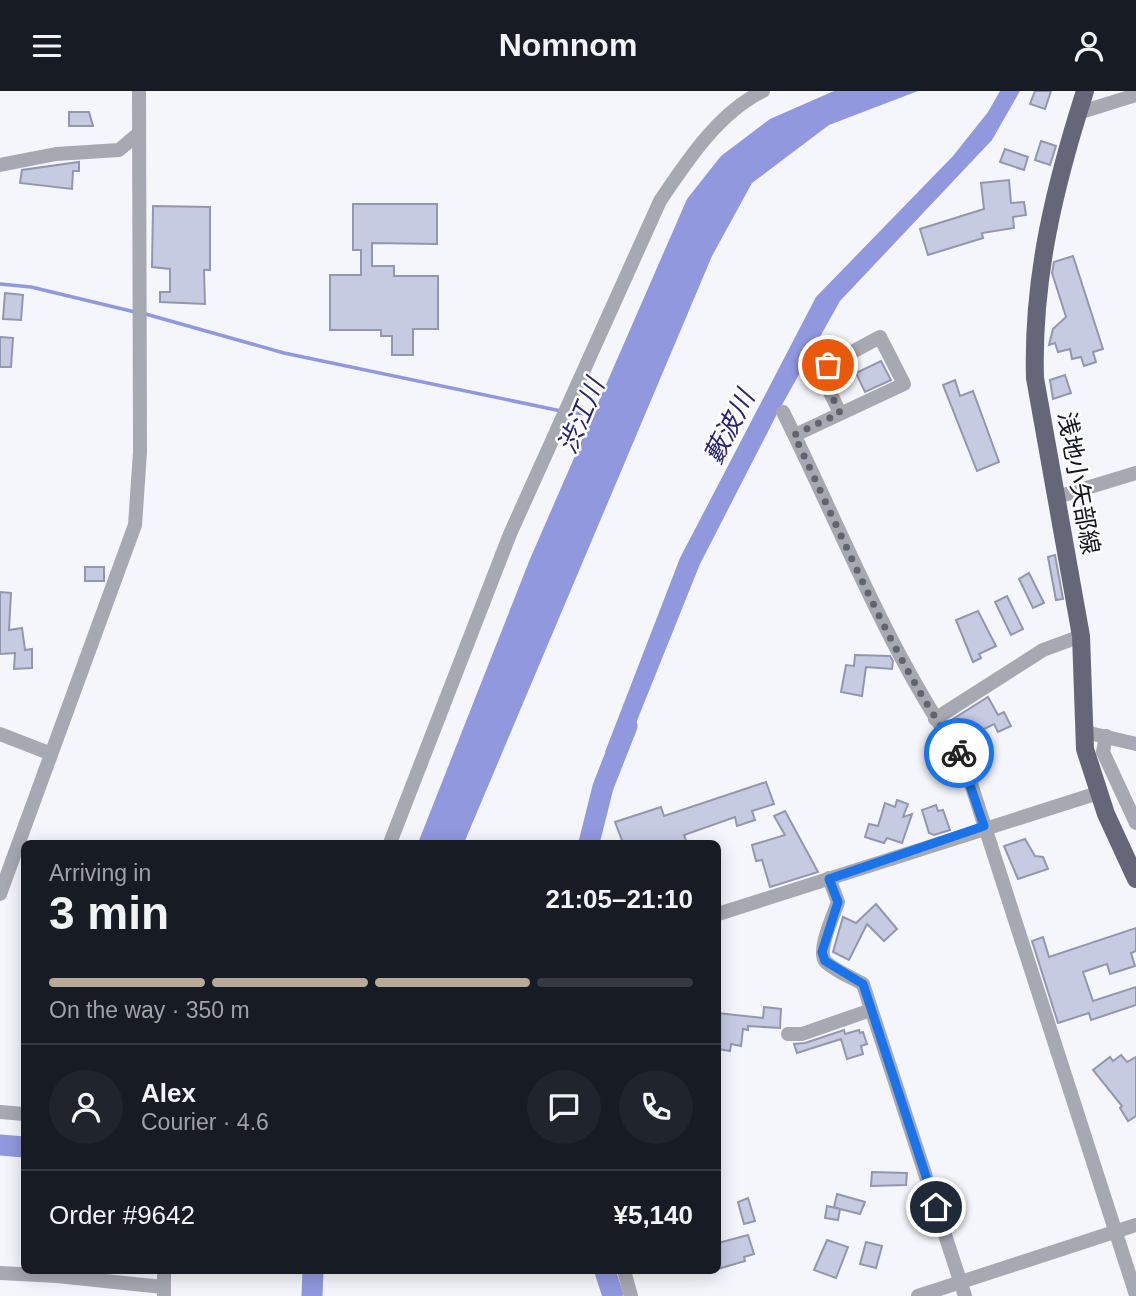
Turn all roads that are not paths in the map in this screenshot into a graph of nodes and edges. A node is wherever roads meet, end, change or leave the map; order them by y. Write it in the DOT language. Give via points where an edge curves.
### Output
graph roads {
  1 [pos="139,91"];
  2 [pos="763,91"];
  3 [pos="1085,91"];
  4 [pos="1136,95"];
  5 [pos="1078,113"];
  6 [pos="139,133"];
  7 [pos="0,165"];
  8 [pos="783,412"];
  9 [pos="840,413"];
  10 [pos="794,435"];
  11 [pos="1136,473"];
  12 [pos="1057,498"];
  13 [pos="1081,636"];
  14 [pos="935,719"];
  15 [pos="1085,732"];
  16 [pos="0,734"];
  17 [pos="1106,736"];
  18 [pos="1136,744"];
  19 [pos="49,753"];
  20 [pos="1098,793"];
  21 [pos="1136,823"];
  22 [pos="984,826"];
  23 [pos="391,840"];
  24 [pos="829,879"];
  25 [pos="1136,879"];
  26 [pos="0,894"];
  27 [pos="721,913"];
  28 [pos="871,1010"];
  29 [pos="788,1034"];
  30 [pos="0,1112"];
  31 [pos="21,1114"];
  32 [pos="1136,1225"];
  33 [pos="1116,1232"];
  34 [pos="0,1273"];
  35 [pos="164,1274"];
  36 [pos="625,1274"];
  37 [pos="963,1289"];
  38 [pos="164,1292"];
  39 [pos="1136,1295"];
  40 [pos="631,1296"];
  41 [pos="918,1296"];
  1 -- 6 [label="street"];
  2 -- 23 [label="street" via="716,127 660,201 510,534"];
  3 -- 5 [label="main road, 浅地小矢部線"];
  4 -- 5 [label="street"];
  5 -- 12 [label="main road, 浅地小矢部線" via="1044,241 1034,338 1035,378"];
  6 -- 7 [label="street" via="119,150 56,154"];
  6 -- 19 [label="street" via="140,452 135,525"];
  8 -- 10 [label="street"];
  9 -- 9 [label="street" via="904,384 880,337 828,365 825,382"];
  9 -- 10 [label="street"];
  10 -- 14 [label="street"];
  11 -- 12 [label="street"];
  12 -- 13 [label="main road, 浅地小矢部線"];
  13 -- 14 [label="street" via="1044,650"];
  13 -- 15 [label="main road, 浅地小矢部線"];
  14 -- 22 [label="street" via="963,759"];
  15 -- 17 [label="street"];
  15 -- 20 [label="main road, 浅地小矢部線" via="1085,749"];
  16 -- 19 [label="street"];
  17 -- 18 [label="street"];
  17 -- 21 [label="street" via="1102,752"];
  19 -- 26 [label="street"];
  20 -- 22 [label="street"];
  20 -- 25 [label="main road, 浅地小矢部線"];
  22 -- 24 [label="street"];
  22 -- 33 [label="street"];
  24 -- 27 [label="street"];
  24 -- 28 [label="street" via="838,902 822,952 825,961 863,984"];
  28 -- 29 [label="street" via="802,1034"];
  28 -- 37 [label="street"];
  30 -- 31 [label="street"];
  32 -- 33 [label="street"];
  33 -- 37 [label="street"];
  33 -- 39 [label="street"];
  34 -- 38 [label="street" via="57,1276"];
  35 -- 38 [label="street"];
  36 -- 40 [label="street"];
  37 -- 41 [label="street"];
}
